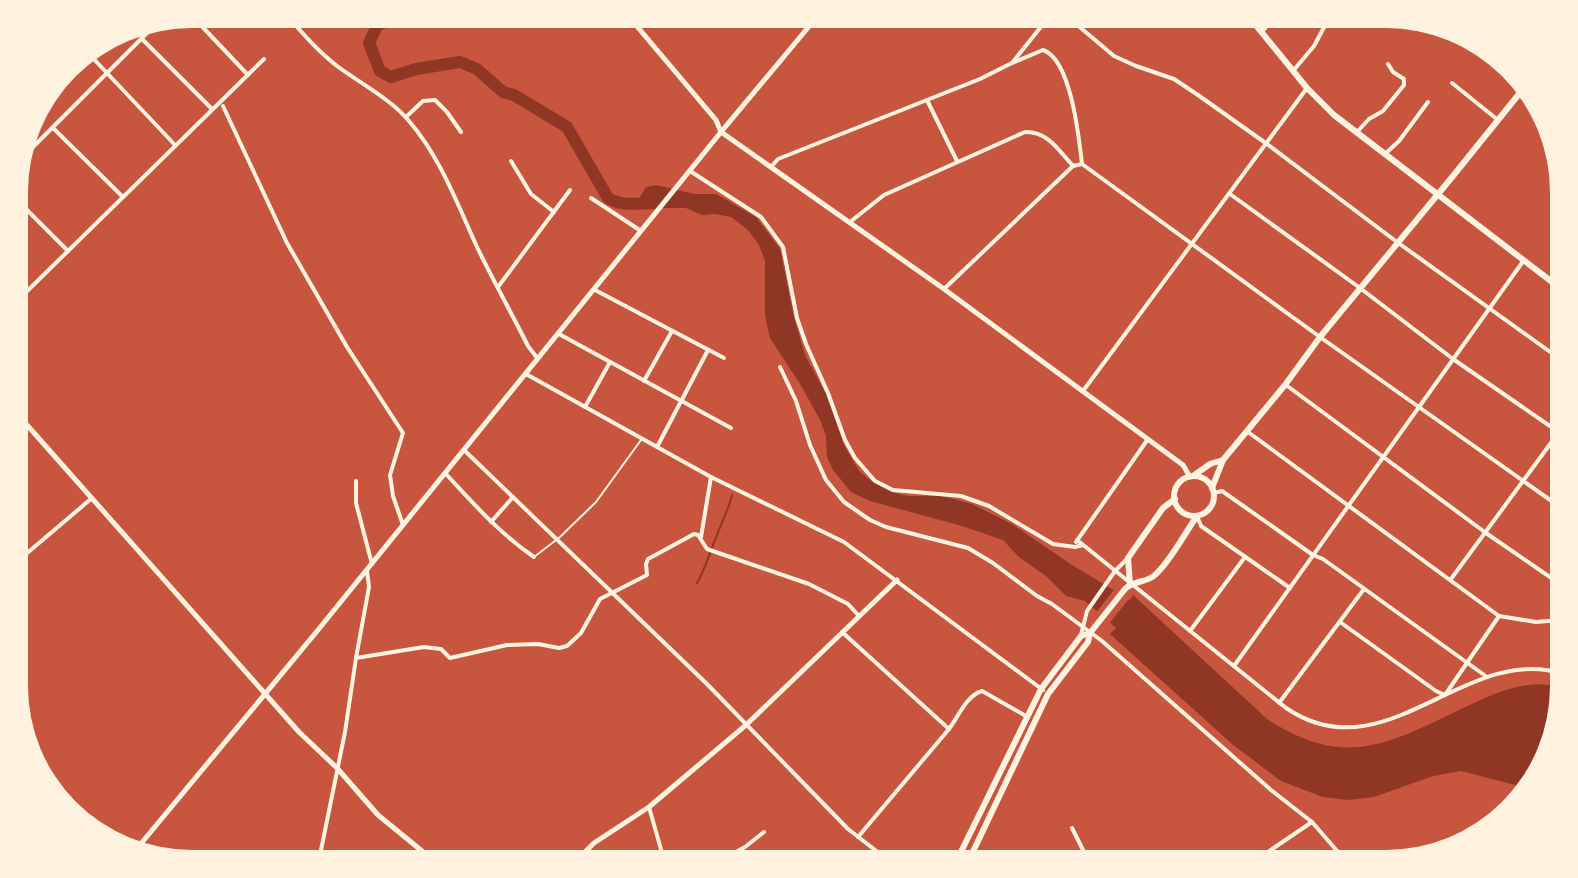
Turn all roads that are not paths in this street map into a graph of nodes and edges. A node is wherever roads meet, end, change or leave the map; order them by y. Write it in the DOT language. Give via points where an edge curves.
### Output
graph roads {
  1 [pos="204,29"];
  2 [pos="299,29"];
  3 [pos="639,29"];
  4 [pos="807,29"];
  5 [pos="1039,29"];
  6 [pos="1082,29"];
  7 [pos="1259,29"];
  8 [pos="1264,29"];
  9 [pos="1323,29"];
  10 [pos="1262,32"];
  11 [pos="145,36"];
  12 [pos="142,39"];
  13 [pos="264,59"];
  14 [pos="95,61"];
  15 [pos="1012,63"];
  16 [pos="1388,64"];
  17 [pos="1293,71"];
  18 [pos="107,74"];
  19 [pos="248,75"];
  20 [pos="1452,83"];
  21 [pos="1307,88"];
  22 [pos="1517,95"];
  23 [pos="927,100"];
  24 [pos="1428,102"];
  25 [pos="223,106"];
  26 [pos="212,109"];
  27 [pos="406,117"];
  28 [pos="1498,120"];
  29 [pos="53,128"];
  30 [pos="461,132"];
  31 [pos="722,132"];
  32 [pos="1356,134"];
  33 [pos="1267,144"];
  34 [pos="175,145"];
  35 [pos="35,146"];
  36 [pos="1384,155"];
  37 [pos="511,161"];
  38 [pos="957,161"];
  39 [pos="1082,164"];
  40 [pos="1073,166"];
  41 [pos="771,167"];
  42 [pos="692,169"];
  43 [pos="570,190"];
  44 [pos="1230,194"];
  45 [pos="1437,195"];
  46 [pos="123,197"];
  47 [pos="591,198"];
  48 [pos="29,211"];
  49 [pos="554,212"];
  50 [pos="850,222"];
  51 [pos="642,230"];
  52 [pos="1397,242"];
  53 [pos="1192,245"];
  54 [pos="68,251"];
  55 [pos="1524,260"];
  56 [pos="1549,279"];
  57 [pos="498,287"];
  58 [pos="1360,288"];
  59 [pos="944,289"];
  60 [pos="29,290"];
  61 [pos="595,290"];
  62 [pos="1489,309"];
  63 [pos="672,331"];
  64 [pos="559,334"];
  65 [pos="1320,337"];
  66 [pos="708,350"];
  67 [pos="1549,351"];
  68 [pos="724,358"];
  69 [pos="1453,359"];
  70 [pos="538,360"];
  71 [pos="610,362"];
  72 [pos="780,367"];
  73 [pos="526,374"];
  74 [pos="644,381"];
  75 [pos="1285,385"];
  76 [pos="1083,391"];
  77 [pos="681,400"];
  78 [pos="585,407"];
  79 [pos="1419,407"];
  80 [pos="1549,425"];
  81 [pos="29,426"];
  82 [pos="730,428"];
  83 [pos="1248,432"];
  84 [pos="642,438"];
  85 [pos="1148,440"];
  86 [pos="1549,446"];
  87 [pos="657,447"];
  88 [pos="464,450"];
  89 [pos="1383,457"];
  90 [pos="1223,460"];
  91 [pos="445,473"];
  92 [pos="711,477"];
  93 [pos="1191,477"];
  94 [pos="356,481"];
  95 [pos="1524,481"];
  96 [pos="1213,490"];
  97 [pos="513,497"];
  98 [pos="93,498"];
  99 [pos="1175,499"];
  100 [pos="1549,499"];
  101 [pos="1348,507"];
  102 [pos="1197,516"];
  103 [pos="491,522"];
  104 [pos="403,525"];
  105 [pos="1486,533"];
  106 [pos="700,538"];
  107 [pos="557,539"];
  108 [pos="1077,540"];
  109 [pos="1083,545"];
  110 [pos="1072,547"];
  111 [pos="29,552"];
  112 [pos="1313,555"];
  113 [pos="534,557"];
  114 [pos="1245,557"];
  115 [pos="1128,558"];
  116 [pos="372,564"];
  117 [pos="367,570"];
  118 [pos="1115,571"];
  119 [pos="1549,576"];
  120 [pos="1451,579"];
  121 [pos="897,580"];
  122 [pos="1128,586"];
  123 [pos="1290,588"];
  124 [pos="1364,589"];
  125 [pos="612,592"];
  126 [pos="859,616"];
  127 [pos="1499,616"];
  128 [pos="1549,621"];
  129 [pos="1340,622"];
  130 [pos="1083,627"];
  131 [pos="1190,631"];
  132 [pos="842,632"];
  133 [pos="1090,633"];
  134 [pos="1081,636"];
  135 [pos="356,658"];
  136 [pos="1466,663"];
  137 [pos="1234,666"];
  138 [pos="1549,671"];
  139 [pos="1487,677"];
  140 [pos="1041,689"];
  141 [pos="265,694"];
  142 [pos="1048,694"];
  143 [pos="1445,695"];
  144 [pos="1279,703"];
  145 [pos="1026,716"];
  146 [pos="746,725"];
  147 [pos="949,729"];
  148 [pos="337,768"];
  149 [pos="649,807"];
  150 [pos="1312,822"];
  151 [pos="1072,828"];
  152 [pos="764,831"];
  153 [pos="858,837"];
  154 [pos="143,841"];
  155 [pos="874,849"];
  156 [pos="962,849"];
  157 [pos="974,849"];
  158 [pos="1083,849"];
  159 [pos="1272,849"];
  160 [pos="1335,849"];
  161 [pos="321,850"];
  162 [pos="420,850"];
  163 [pos="587,850"];
  164 [pos="660,850"];
  165 [pos="740,850"];
  1 -- 19 [label="street"];
  2 -- 27 [label="street" via="335,64"];
  3 -- 31 [label="street"];
  4 -- 31 [label="street"];
  5 -- 15 [label="street"];
  6 -- 33 [label="street" via="1114,56 1174,79"];
  7 -- 10 [label="main road"];
  8 -- 10 [label="street"];
  9 -- 17 [label="street"];
  10 -- 17 [label="main road"];
  11 -- 12 [label="street"];
  12 -- 18 [label="street"];
  12 -- 26 [label="street"];
  13 -- 19 [label="street"];
  14 -- 18 [label="street"];
  15 -- 23 [label="street"];
  15 -- 39 [label="street" via="1043,50 1049,53 1075,110"];
  16 -- 32 [label="street" via="1404,79 1404,85 1383,111"];
  17 -- 21 [label="main road"];
  18 -- 29 [label="street"];
  18 -- 34 [label="street"];
  19 -- 26 [label="street"];
  20 -- 28 [label="street"];
  21 -- 32 [label="main road"];
  21 -- 33 [label="street"];
  22 -- 28 [label="main road"];
  23 -- 38 [label="street"];
  23 -- 41 [label="street" via="778,159"];
  24 -- 36 [label="street"];
  25 -- 104 [label="street" via="287,243 403,433 390,475"];
  26 -- 34 [label="street"];
  27 -- 30 [label="street" via="423,101 435,100"];
  27 -- 57 [label="street" via="452,190"];
  28 -- 45 [label="main road"];
  29 -- 35 [label="street"];
  29 -- 46 [label="street"];
  31 -- 41 [label="street"];
  31 -- 42 [label="street"];
  32 -- 36 [label="main road"];
  33 -- 44 [label="street"];
  33 -- 52 [label="street"];
  34 -- 46 [label="street"];
  36 -- 45 [label="main road"];
  37 -- 49 [label="street" via="531,194"];
  38 -- 40 [label="street" via="1025,132 1036,132 1045,136"];
  38 -- 50 [label="street" via="884,195"];
  39 -- 40 [label="street"];
  39 -- 53 [label="street"];
  40 -- 59 [label="street"];
  41 -- 50 [label="street"];
  42 -- 51 [label="street"];
  42 -- 110 [label="street" via="761,217 783,247 806,344 845,440 875,481 893,490 961,496 1053,543"];
  43 -- 49 [label="street"];
  44 -- 53 [label="street"];
  44 -- 58 [label="street"];
  45 -- 52 [label="main road"];
  45 -- 55 [label="main road"];
  46 -- 54 [label="street"];
  47 -- 51 [label="street"];
  48 -- 54 [label="street"];
  49 -- 57 [label="street"];
  50 -- 59 [label="street"];
  51 -- 61 [label="street"];
  52 -- 58 [label="main road"];
  52 -- 62 [label="street"];
  53 -- 65 [label="street"];
  53 -- 76 [label="street"];
  54 -- 60 [label="street"];
  55 -- 56 [label="main road"];
  55 -- 62 [label="street"];
  57 -- 70 [label="street"];
  58 -- 65 [label="main road"];
  58 -- 69 [label="street"];
  59 -- 76 [label="street"];
  61 -- 63 [label="street"];
  61 -- 64 [label="street"];
  62 -- 67 [label="street"];
  62 -- 69 [label="street"];
  63 -- 66 [label="street"];
  63 -- 74 [label="street"];
  64 -- 70 [label="street"];
  64 -- 71 [label="street"];
  65 -- 75 [label="main road"];
  65 -- 79 [label="street"];
  66 -- 68 [label="street"];
  66 -- 77 [label="street"];
  69 -- 79 [label="street"];
  69 -- 80 [label="street"];
  70 -- 73 [label="street"];
  71 -- 74 [label="street"];
  71 -- 78 [label="street"];
  72 -- 130 [label="street" via="826,480 844,502 886,527 968,548"];
  73 -- 78 [label="street"];
  73 -- 88 [label="street"];
  74 -- 77 [label="street"];
  75 -- 83 [label="main road"];
  75 -- 89 [label="street"];
  76 -- 85 [label="street"];
  77 -- 82 [label="street"];
  77 -- 87 [label="street"];
  78 -- 84 [label="street"];
  79 -- 89 [label="street"];
  79 -- 95 [label="street"];
  81 -- 98 [label="street"];
  83 -- 90 [label="main road"];
  83 -- 101 [label="street"];
  84 -- 87 [label="street"];
  84 -- 107 [label="lane" via="596,502"];
  85 -- 93 [label="street" via="1183,465"];
  85 -- 108 [label="street"];
  86 -- 95 [label="street"];
  87 -- 92 [label="street"];
  88 -- 91 [label="street"];
  88 -- 97 [label="street"];
  89 -- 101 [label="street"];
  89 -- 105 [label="street"];
  90 -- 93 [label="main road"];
  90 -- 96 [label="main road"];
  91 -- 103 [label="street"];
  91 -- 104 [label="street"];
  92 -- 106 [label="street"];
  92 -- 121 [label="street" via="844,542"];
  93 -- 96 [label="main road" via="1204,479"];
  93 -- 99 [label="main road" via="1180,483"];
  94 -- 116 [label="street" via="356,503"];
  95 -- 100 [label="street"];
  95 -- 105 [label="street"];
  96 -- 102 [label="main road" via="1212,505"];
  96 -- 112 [label="street" via="1222,491"];
  97 -- 103 [label="street"];
  97 -- 107 [label="street"];
  98 -- 111 [label="street"];
  98 -- 141 [label="street"];
  99 -- 102 [label="main road" via="1185,514"];
  99 -- 115 [label="main road" via="1163,508"];
  101 -- 112 [label="street"];
  101 -- 120 [label="street"];
  102 -- 114 [label="street" via="1201,526"];
  102 -- 122 [label="main road" via="1157,574"];
  103 -- 113 [label="street"];
  104 -- 116 [label="street"];
  105 -- 119 [label="street"];
  105 -- 120 [label="street"];
  106 -- 125 [label="street" via="689,536 648,560 647,575"];
  106 -- 126 [label="street" via="707,549 809,584 848,604"];
  107 -- 113 [label="lane"];
  107 -- 125 [label="street"];
  108 -- 109 [label="street"];
  108 -- 110 [label="street"];
  109 -- 110 [label="street"];
  109 -- 118 [label="street"];
  112 -- 123 [label="street"];
  112 -- 124 [label="street"];
  114 -- 123 [label="street"];
  114 -- 131 [label="street"];
  115 -- 118 [label="street"];
  115 -- 122 [label="main road"];
  116 -- 117 [label="street"];
  117 -- 135 [label="street" via="369,587"];
  117 -- 141 [label="street"];
  118 -- 122 [label="street"];
  118 -- 130 [label="street" via="1087,611"];
  120 -- 127 [label="street"];
  121 -- 126 [label="street"];
  121 -- 140 [label="street"];
  122 -- 131 [label="street"];
  122 -- 133 [label="main road"];
  123 -- 137 [label="street"];
  124 -- 129 [label="street"];
  124 -- 136 [label="street"];
  125 -- 135 [label="street" via="600,599 577,638 567,646 507,645 450,658 441,649 424,647"];
  125 -- 146 [label="street"];
  126 -- 132 [label="street"];
  127 -- 128 [label="street"];
  127 -- 136 [label="street"];
  129 -- 143 [label="street"];
  129 -- 144 [label="street"];
  130 -- 133 [label="street"];
  130 -- 134 [label="street"];
  131 -- 137 [label="street"];
  132 -- 146 [label="street"];
  132 -- 147 [label="street"];
  133 -- 134 [label="main road"];
  133 -- 142 [label="main road" via="1088,642"];
  133 -- 150 [label="street"];
  134 -- 140 [label="main road"];
  135 -- 148 [label="street"];
  136 -- 139 [label="street"];
  136 -- 143 [label="street"];
  137 -- 144 [label="street"];
  138 -- 139 [label="street" via="1533,669"];
  139 -- 143 [label="street"];
  140 -- 142 [label="street"];
  140 -- 145 [label="main road"];
  141 -- 148 [label="street"];
  141 -- 154 [label="street"];
  142 -- 157 [label="main road"];
  143 -- 144 [label="street" via="1392,719 1342,728 1307,721"];
  145 -- 147 [label="street" via="979,691"];
  145 -- 156 [label="main road"];
  146 -- 149 [label="street"];
  146 -- 153 [label="street"];
  147 -- 153 [label="street"];
  148 -- 161 [label="street"];
  148 -- 162 [label="street" via="378,816"];
  149 -- 163 [label="street"];
  149 -- 164 [label="street"];
  150 -- 159 [label="street"];
  150 -- 160 [label="street"];
  151 -- 158 [label="street"];
  152 -- 165 [label="street"];
  153 -- 155 [label="street"];
}
